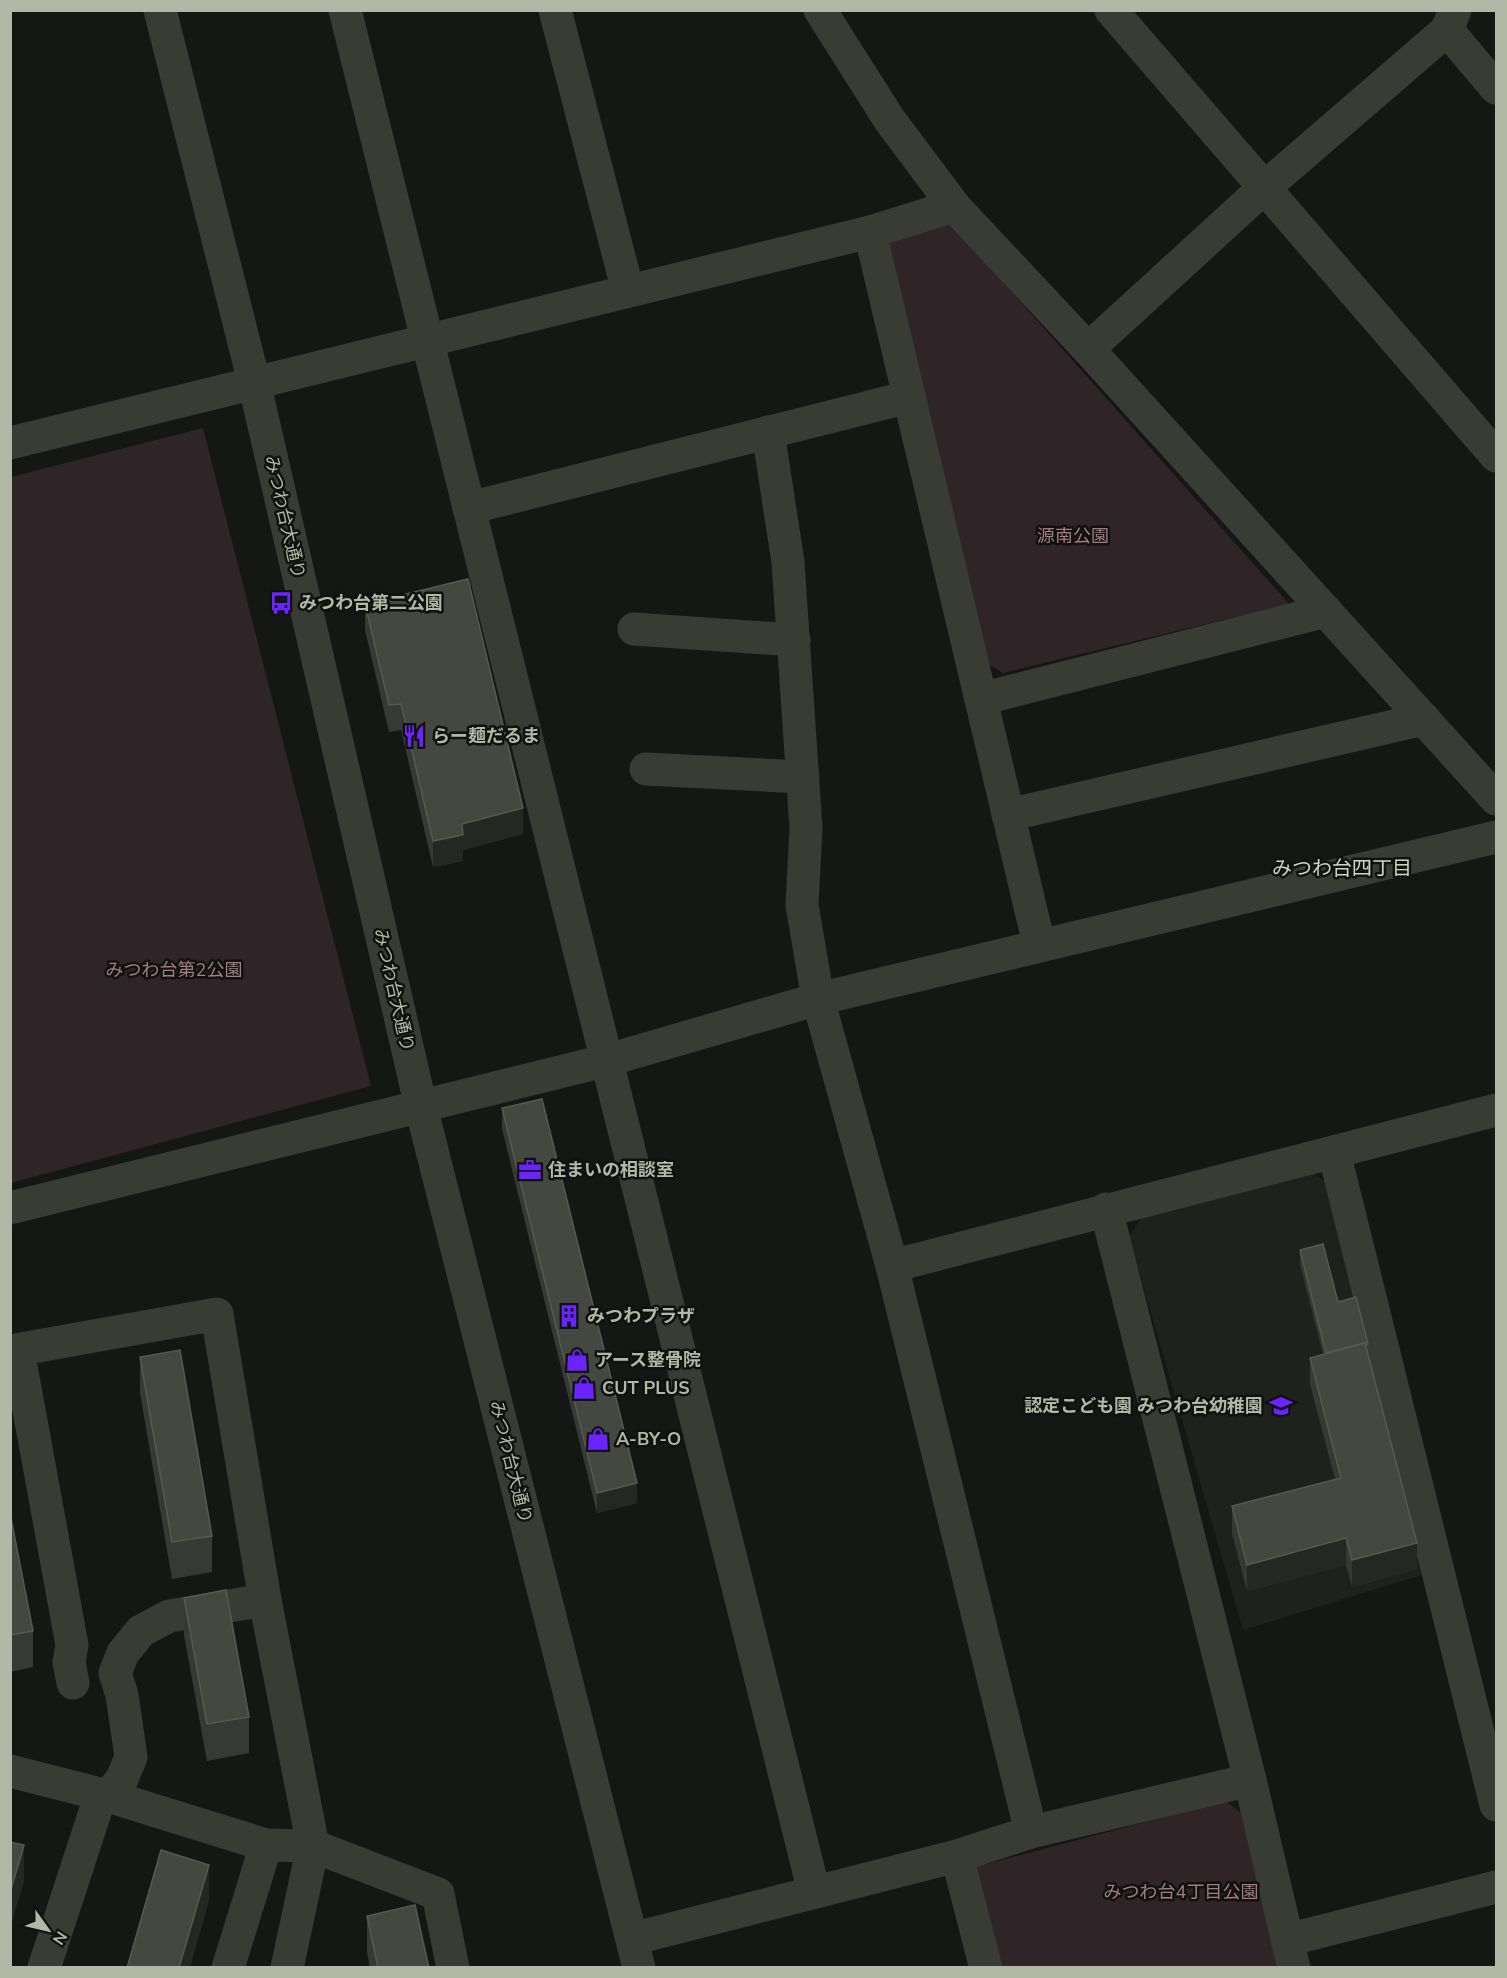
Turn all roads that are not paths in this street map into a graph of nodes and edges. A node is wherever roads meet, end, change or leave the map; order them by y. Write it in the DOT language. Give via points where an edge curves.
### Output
graph roads {
  1 [pos="160,10"];
  2 [pos="345,10"];
  3 [pos="555,10"];
  4 [pos="820,10"];
  5 [pos="1111,10"];
  6 [pos="1451,20"];
  7 [pos="1497,88"];
  8 [pos="1264,188"];
  9 [pos="954,206"];
  10 [pos="870,232"];
  11 [pos="628,291"];
  12 [pos="427,340"];
  13 [pos="1088,349"];
  14 [pos="254,382"];
  15 [pos="909,397"];
  16 [pos="768,432"];
  17 [pos="10,443"];
  18 [pos="1497,456"];
  19 [pos="469,508"];
  20 [pos="1326,611"];
  21 [pos="634,629"];
  22 [pos="794,640"];
  23 [pos="981,699"];
  24 [pos="1424,719"];
  25 [pos="646,769"];
  26 [pos="803,777"];
  27 [pos="1497,799"];
  28 [pos="1008,815"];
  29 [pos="1497,837"];
  30 [pos="1040,944"];
  31 [pos="818,999"];
  32 [pos="608,1060"];
  33 [pos="421,1107"];
  34 [pos="1497,1110"];
  35 [pos="1334,1152"];
  36 [pos="10,1208"];
  37 [pos="1106,1209"];
  38 [pos="892,1266"];
  39 [pos="14,1350"];
  40 [pos="265,1600"];
  41 [pos="116,1673"];
  42 [pos="10,1772"];
  43 [pos="1250,1780"];
  44 [pos="104,1795"];
  45 [pos="1497,1805"];
  46 [pos="1031,1832"];
  47 [pos="266,1845"];
  48 [pos="313,1846"];
  49 [pos="957,1856"];
  50 [pos="1497,1887"];
  51 [pos="814,1892"];
  52 [pos="635,1953"];
  53 [pos="1291,1954"];
  54 [pos="44,1968"];
  55 [pos="228,1968"];
  56 [pos="286,1968"];
  57 [pos="453,1968"];
  58 [pos="986,1968"];
  1 -- 14 [label="street, みつわ台大通り"];
  2 -- 12 [label="street"];
  3 -- 11 [label="street"];
  4 -- 9 [label="street" via="889,119"];
  5 -- 8 [label="street"];
  6 -- 7 [label="street"];
  6 -- 8 [label="street"];
  8 -- 13 [label="street"];
  8 -- 18 [label="street"];
  9 -- 10 [label="street"];
  9 -- 13 [label="street"];
  10 -- 11 [label="street"];
  10 -- 15 [label="street"];
  11 -- 12 [label="street"];
  12 -- 14 [label="street"];
  12 -- 19 [label="street"];
  13 -- 20 [label="street"];
  14 -- 17 [label="street"];
  14 -- 33 [label="street, みつわ台大通り"];
  15 -- 16 [label="street"];
  15 -- 23 [label="street"];
  16 -- 19 [label="street"];
  16 -- 22 [label="street" via="788,562"];
  19 -- 32 [label="street"];
  20 -- 23 [label="street"];
  20 -- 24 [label="street"];
  21 -- 22 [label="street"];
  22 -- 26 [label="street"];
  23 -- 28 [label="street"];
  24 -- 27 [label="street"];
  24 -- 28 [label="street"];
  25 -- 26 [label="street"];
  26 -- 31 [label="street" via="806,828 802,905"];
  28 -- 30 [label="street"];
  29 -- 30 [label="street"];
  30 -- 31 [label="street"];
  31 -- 32 [label="street"];
  31 -- 38 [label="street"];
  32 -- 33 [label="street"];
  32 -- 51 [label="street"];
  33 -- 36 [label="street"];
  33 -- 52 [label="street, みつわ台大通り"];
  34 -- 35 [label="street"];
  35 -- 37 [label="street"];
  35 -- 45 [label="street"];
  37 -- 38 [label="street"];
  37 -- 43 [label="street"];
  38 -- 46 [label="street"];
  39 -- 40 [label="street" via="217,1314"];
  39 -- 41 [label="street" via="72,1646 60,1686"];
  40 -- 41 [label="street" via="169,1616 141,1631 123,1653"];
  40 -- 48 [label="street"];
  41 -- 44 [label="street" via="131,1757 122,1779"];
  42 -- 44 [label="street"];
  43 -- 46 [label="street"];
  43 -- 53 [label="street"];
  44 -- 47 [label="street"];
  44 -- 54 [label="street"];
  46 -- 49 [label="street"];
  47 -- 48 [label="street"];
  47 -- 55 [label="street"];
  48 -- 56 [label="street"];
  48 -- 57 [label="street" via="438,1894"];
  49 -- 51 [label="street"];
  49 -- 58 [label="street"];
  50 -- 53 [label="street"];
  51 -- 52 [label="street"];
}
